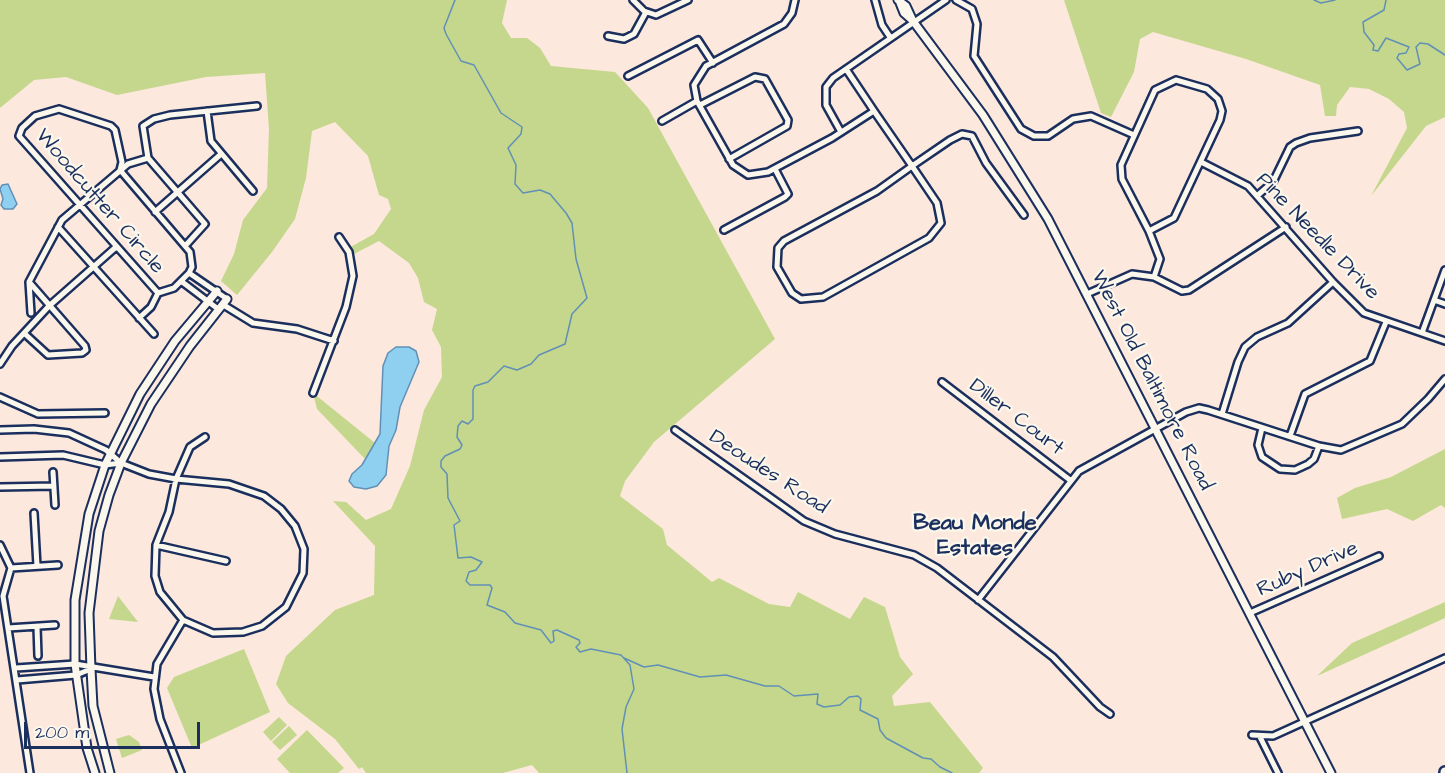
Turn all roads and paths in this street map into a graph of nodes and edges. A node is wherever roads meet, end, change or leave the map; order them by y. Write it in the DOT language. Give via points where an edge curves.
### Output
graph roads {
  1 [pos="633,0"];
  2 [pos="688,0"];
  3 [pos="795,0"];
  4 [pos="875,0"];
  5 [pos="946,0"];
  6 [pos="956,0"];
  7 [pos="899,1"];
  8 [pos="935,2"];
  9 [pos="646,12"];
  10 [pos="913,21"];
  11 [pos="608,36"];
  12 [pos="890,37"];
  13 [pos="713,63"];
  14 [pos="846,69"];
  15 [pos="628,76"];
  16 [pos="699,103"];
  17 [pos="257,106"];
  18 [pos="207,111"];
  19 [pos="874,111"];
  20 [pos="662,121"];
  21 [pos="1358,131"];
  22 [pos="841,132"];
  23 [pos="1134,135"];
  24 [pos="220,155"];
  25 [pos="148,158"];
  26 [pos="729,159"];
  27 [pos="1201,162"];
  28 [pos="912,166"];
  29 [pos="775,169"];
  30 [pos="120,170"];
  31 [pos="253,191"];
  32 [pos="178,192"];
  33 [pos="1258,195"];
  34 [pos="79,205"];
  35 [pos="155,212"];
  36 [pos="1024,215"];
  37 [pos="58,227"];
  38 [pos="1286,227"];
  39 [pos="723,230"];
  40 [pos="1149,231"];
  41 [pos="339,237"];
  42 [pos="186,245"];
  43 [pos="116,247"];
  44 [pos="93,267"];
  45 [pos="1445,270"];
  46 [pos="189,273"];
  47 [pos="1154,277"];
  48 [pos="29,282"];
  49 [pos="181,282"];
  50 [pos="1333,282"];
  51 [pos="217,291"];
  52 [pos="158,293"];
  53 [pos="1087,294"];
  54 [pos="1434,300"];
  55 [pos="209,301"];
  56 [pos="222,304"];
  57 [pos="1445,304"];
  58 [pos="49,306"];
  59 [pos="31,313"];
  60 [pos="139,318"];
  61 [pos="1386,322"];
  62 [pos="24,333"];
  63 [pos="1422,333"];
  64 [pos="154,334"];
  65 [pos="334,341"];
  66 [pos="1445,341"];
  67 [pos="0,364"];
  68 [pos="1445,379"];
  69 [pos="942,382"];
  70 [pos="313,393"];
  71 [pos="0,397"];
  72 [pos="105,412"];
  73 [pos="1222,414"];
  74 [pos="1156,428"];
  75 [pos="1262,428"];
  76 [pos="1,430"];
  77 [pos="675,430"];
  78 [pos="205,436"];
  79 [pos="1290,436"];
  80 [pos="1319,446"];
  81 [pos="111,454"];
  82 [pos="0,457"];
  83 [pos="121,463"];
  84 [pos="105,465"];
  85 [pos="53,472"];
  86 [pos="176,479"];
  87 [pos="1070,480"];
  88 [pos="54,486"];
  89 [pos="0,487"];
  90 [pos="55,505"];
  91 [pos="34,513"];
  92 [pos="156,544"];
  93 [pos="0,545"];
  94 [pos="1378,556"];
  95 [pos="226,561"];
  96 [pos="58,565"];
  97 [pos="37,566"];
  98 [pos="11,568"];
  99 [pos="1,597"];
  100 [pos="978,600"];
  101 [pos="1250,613"];
  102 [pos="183,620"];
  103 [pos="55,626"];
  104 [pos="37,627"];
  105 [pos="8,628"];
  106 [pos="38,656"];
  107 [pos="1445,658"];
  108 [pos="75,664"];
  109 [pos="16,668"];
  110 [pos="91,669"];
  111 [pos="76,675"];
  112 [pos="154,677"];
  113 [pos="16,680"];
  114 [pos="1110,714"];
  115 [pos="1305,722"];
  116 [pos="1252,735"];
  117 [pos="1260,737"];
  118 [pos="30,773"];
  119 [pos="95,773"];
  120 [pos="110,773"];
  121 [pos="181,773"];
  122 [pos="1278,773"];
  123 [pos="1331,773"];
  1 -- 9 [label="street"];
  2 -- 9 [label="street" via="656,15"];
  3 -- 13 [label="street" via="784,24"];
  4 -- 12 [label="street"];
  5 -- 8 [label="street"];
  6 -- 23 [label="street" via="972,9 977,24 974,56 1021,129 1034,136 1048,136 1073,119 1091,116"];
  7 -- 10 [label="street, West Old Baltimore Road"];
  8 -- 10 [label="street"];
  9 -- 11 [label="street" via="633,34 624,39"];
  10 -- 12 [label="street"];
  10 -- 53 [label="street, West Old Baltimore Road" via="1008,154"];
  12 -- 14 [label="street"];
  13 -- 15 [label="street" via="698,40"];
  13 -- 16 [label="street" via="699,74 694,85"];
  14 -- 19 [label="street"];
  14 -- 22 [label="street" via="833,78 825,95 826,105"];
  16 -- 20 [label="street"];
  16 -- 26 [label="street"];
  16 -- 26 [label="street" via="755,77 765,79 788,120 787,126"];
  17 -- 18 [label="street"];
  18 -- 24 [label="street" via="211,141"];
  18 -- 25 [label="street" via="170,115 146,123 143,131"];
  19 -- 22 [label="street"];
  19 -- 28 [label="street"];
  21 -- 33 [label="street" via="1310,138 1290,147 1273,182"];
  22 -- 29 [label="street"];
  23 -- 27 [label="street" via="1155,90 1176,80 1207,89 1218,99 1222,111"];
  23 -- 40 [label="street" via="1121,165 1122,179"];
  24 -- 31 [label="street"];
  24 -- 32 [label="street"];
  25 -- 30 [label="street"];
  25 -- 32 [label="street"];
  26 -- 29 [label="street" via="748,175"];
  27 -- 33 [label="street, Pine Needle Drive" via="1233,177"];
  27 -- 40 [label="street" via="1174,218"];
  28 -- 28 [label="street" via="937,203 941,223 938,231 908,252 823,297 801,298 792,292 777,267 778,248 784,241 877,191"];
  28 -- 36 [label="street" via="958,136 972,136 986,163"];
  29 -- 39 [label="street" via="788,194"];
  30 -- 34 [label="street"];
  30 -- 34 [label="street, Woodcutter Circle" via="117,135 111,126 59,109 35,116 22,128 20,136"];
  30 -- 35 [label="street, Woodcutter Circle"];
  32 -- 35 [label="street"];
  32 -- 42 [label="street" via="205,225"];
  33 -- 38 [label="street, Pine Needle Drive"];
  34 -- 37 [label="street"];
  34 -- 43 [label="street, Woodcutter Circle"];
  35 -- 42 [label="street, Woodcutter Circle"];
  37 -- 44 [label="street"];
  37 -- 48 [label="street"];
  38 -- 47 [label="street" via="1189,290 1171,288"];
  38 -- 50 [label="street, Pine Needle Drive"];
  40 -- 47 [label="street" via="1160,260"];
  41 -- 65 [label="street" via="349,252 352,276"];
  42 -- 46 [label="street, Woodcutter Circle" via="192,260"];
  43 -- 44 [label="street"];
  43 -- 52 [label="street, Woodcutter Circle"];
  44 -- 58 [label="street"];
  44 -- 60 [label="street"];
  45 -- 54 [label="street"];
  46 -- 49 [label="street, Woodcutter Circle"];
  46 -- 51 [label="street"];
  47 -- 53 [label="street" via="1132,274"];
  48 -- 58 [label="street"];
  48 -- 59 [label="street"];
  49 -- 52 [label="street, Woodcutter Circle"];
  49 -- 55 [label="street"];
  50 -- 61 [label="street, Pine Needle Drive" via="1365,313"];
  50 -- 73 [label="street" via="1288,323 1245,347"];
  51 -- 55 [label="street"];
  51 -- 56 [label="street"];
  52 -- 60 [label="street"];
  53 -- 74 [label="street, West Old Baltimore Road"];
  54 -- 57 [label="street"];
  54 -- 63 [label="street"];
  55 -- 56 [label="street"];
  55 -- 81 [label="street" via="154,371"];
  56 -- 65 [label="street" via="253,323 297,329"];
  56 -- 83 [label="street" via="151,404"];
  58 -- 62 [label="street"];
  58 -- 62 [label="street" via="86,350 48,355"];
  60 -- 64 [label="street"];
  61 -- 63 [label="street, Pine Needle Drive"];
  61 -- 79 [label="street" via="1370,361 1305,394"];
  62 -- 67 [label="street"];
  63 -- 66 [label="street, Pine Needle Drive"];
  65 -- 70 [label="street"];
  68 -- 80 [label="street" via="1402,424 1341,450"];
  69 -- 87 [label="street, Diller Court"];
  71 -- 72 [label="street" via="38,414"];
  73 -- 74 [label="street" via="1192,409"];
  73 -- 75 [label="street"];
  74 -- 87 [label="street" via="1090,462"];
  74 -- 101 [label="street, West Old Baltimore Road"];
  75 -- 79 [label="street"];
  75 -- 80 [label="street" via="1258,445 1262,457 1280,469 1295,470 1308,464"];
  76 -- 81 [label="street" via="69,433"];
  77 -- 100 [label="street, Deoudes Road" via="804,521 835,534 914,555"];
  78 -- 86 [label="street" via="190,447"];
  79 -- 80 [label="street"];
  81 -- 83 [label="street"];
  81 -- 84 [label="street"];
  82 -- 84 [label="street" via="63,455"];
  83 -- 84 [label="street"];
  83 -- 86 [label="street"];
  83 -- 110 [label="street" via="108,495 92,574"];
  84 -- 108 [label="street" via="84,536 75,600"];
  85 -- 88 [label="street"];
  86 -- 92 [label="street" via="169,512"];
  86 -- 102 [label="street" via="229,484 264,496 295,526 304,549 303,573 294,594 286,607 262,626 224,635 203,631"];
  87 -- 100 [label="street"];
  88 -- 89 [label="street"];
  88 -- 90 [label="street"];
  91 -- 97 [label="street"];
  92 -- 95 [label="street"];
  92 -- 102 [label="street" via="155,576 160,592"];
  93 -- 98 [label="street"];
  94 -- 101 [label="street, Ruby Drive"];
  96 -- 97 [label="street"];
  97 -- 98 [label="street"];
  98 -- 99 [label="street"];
  99 -- 105 [label="street"];
  100 -- 114 [label="street, Deoudes Road" via="1053,657"];
  101 -- 115 [label="street, West Old Baltimore Road"];
  102 -- 112 [label="street" via="163,651"];
  103 -- 104 [label="street"];
  104 -- 105 [label="street"];
  104 -- 106 [label="street"];
  105 -- 109 [label="street"];
  107 -- 115 [label="street"];
  108 -- 109 [label="street"];
  108 -- 110 [label="street"];
  108 -- 111 [label="street"];
  109 -- 113 [label="street"];
  110 -- 111 [label="street"];
  110 -- 112 [label="street"];
  110 -- 120 [label="street" via="93,706"];
  111 -- 113 [label="street"];
  111 -- 119 [label="street" via="87,748"];
  112 -- 121 [label="street" via="157,710"];
  113 -- 118 [label="street"];
  115 -- 117 [label="street" via="1273,736"];
  115 -- 123 [label="street, West Old Baltimore Road"];
  116 -- 117 [label="street"];
  117 -- 122 [label="street"];
}
